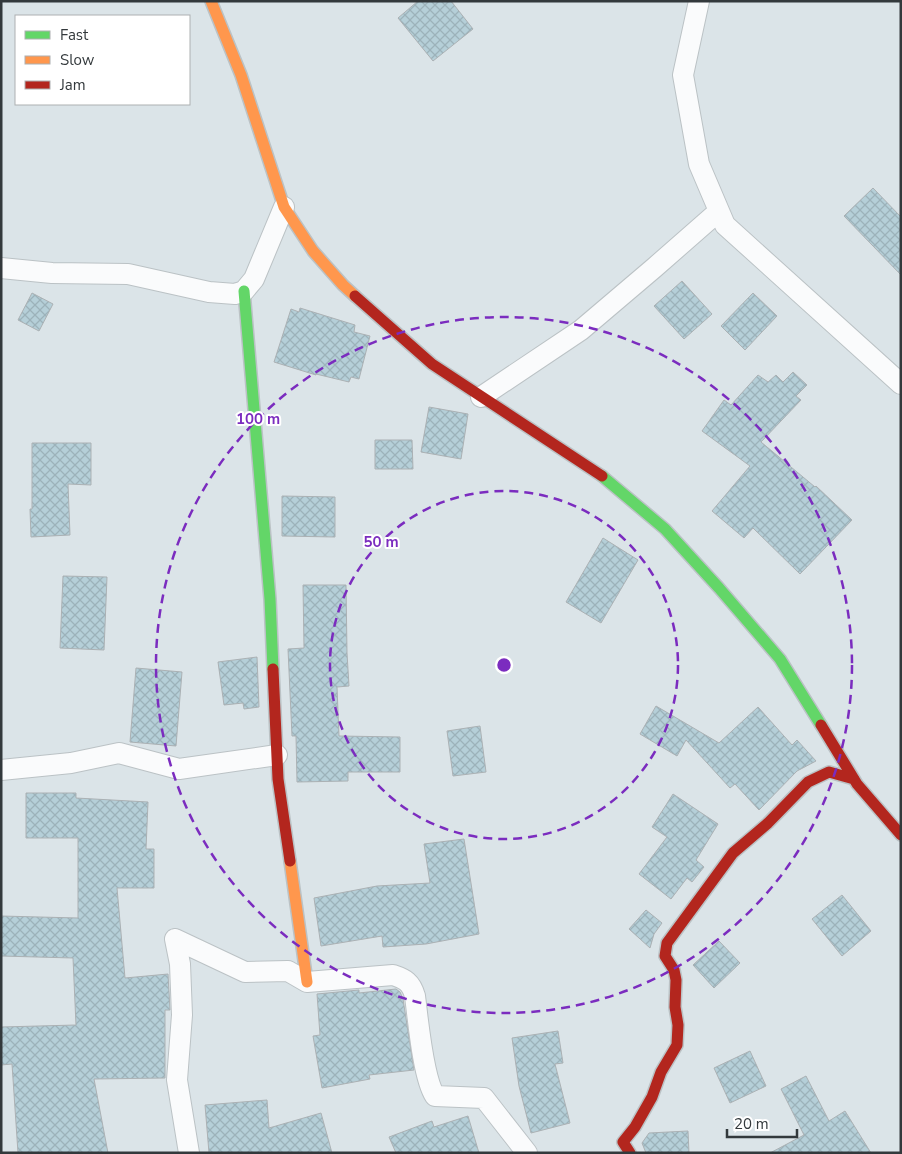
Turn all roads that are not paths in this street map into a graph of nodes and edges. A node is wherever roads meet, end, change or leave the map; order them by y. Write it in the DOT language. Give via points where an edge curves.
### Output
graph roads {
  1 [pos="210,1"];
  2 [pos="700,1"];
  3 [pos="284,207"];
  4 [pos="720,211"];
  5 [pos="1,268"];
  6 [pos="244,291"];
  7 [pos="901,384"];
  8 [pos="481,397"];
  9 [pos="277,755"];
  10 [pos="1,770"];
  11 [pos="854,779"];
  12 [pos="901,835"];
  13 [pos="307,982"];
  14 [pos="189,1153"];
  15 [pos="527,1153"];
  16 [pos="630,1153"];
  1 -- 3 [label="street" via="241,75"];
  2 -- 4 [label="street" via="683,75 699,164"];
  3 -- 6 [label="street" via="254,278"];
  3 -- 8 [label="street" via="313,251 342,285 432,364"];
  4 -- 7 [label="street" via="726,225"];
  4 -- 8 [label="street" via="581,330"];
  5 -- 6 [label="street" via="52,273 128,274 209,292 235,294"];
  6 -- 9 [label="street" via="270,599"];
  8 -- 11 [label="street" via="593,469 665,529 780,658"];
  9 -- 10 [label="street" via="179,769 119,753 71,763"];
  9 -- 13 [label="street"];
  11 -- 12 [label="street"];
  11 -- 16 [label="street" via="829,772 808,782 733,853 667,942 665,956 676,980 677,1045 661,1072 652,1097 623,1142"];
  13 -- 14 [label="street" via="288,971 244,972 175,939 180,964 182,1015 177,1080"];
  13 -- 15 [label="street" via="393,975 411,984 431,1090 436,1096 484,1098"];
}
